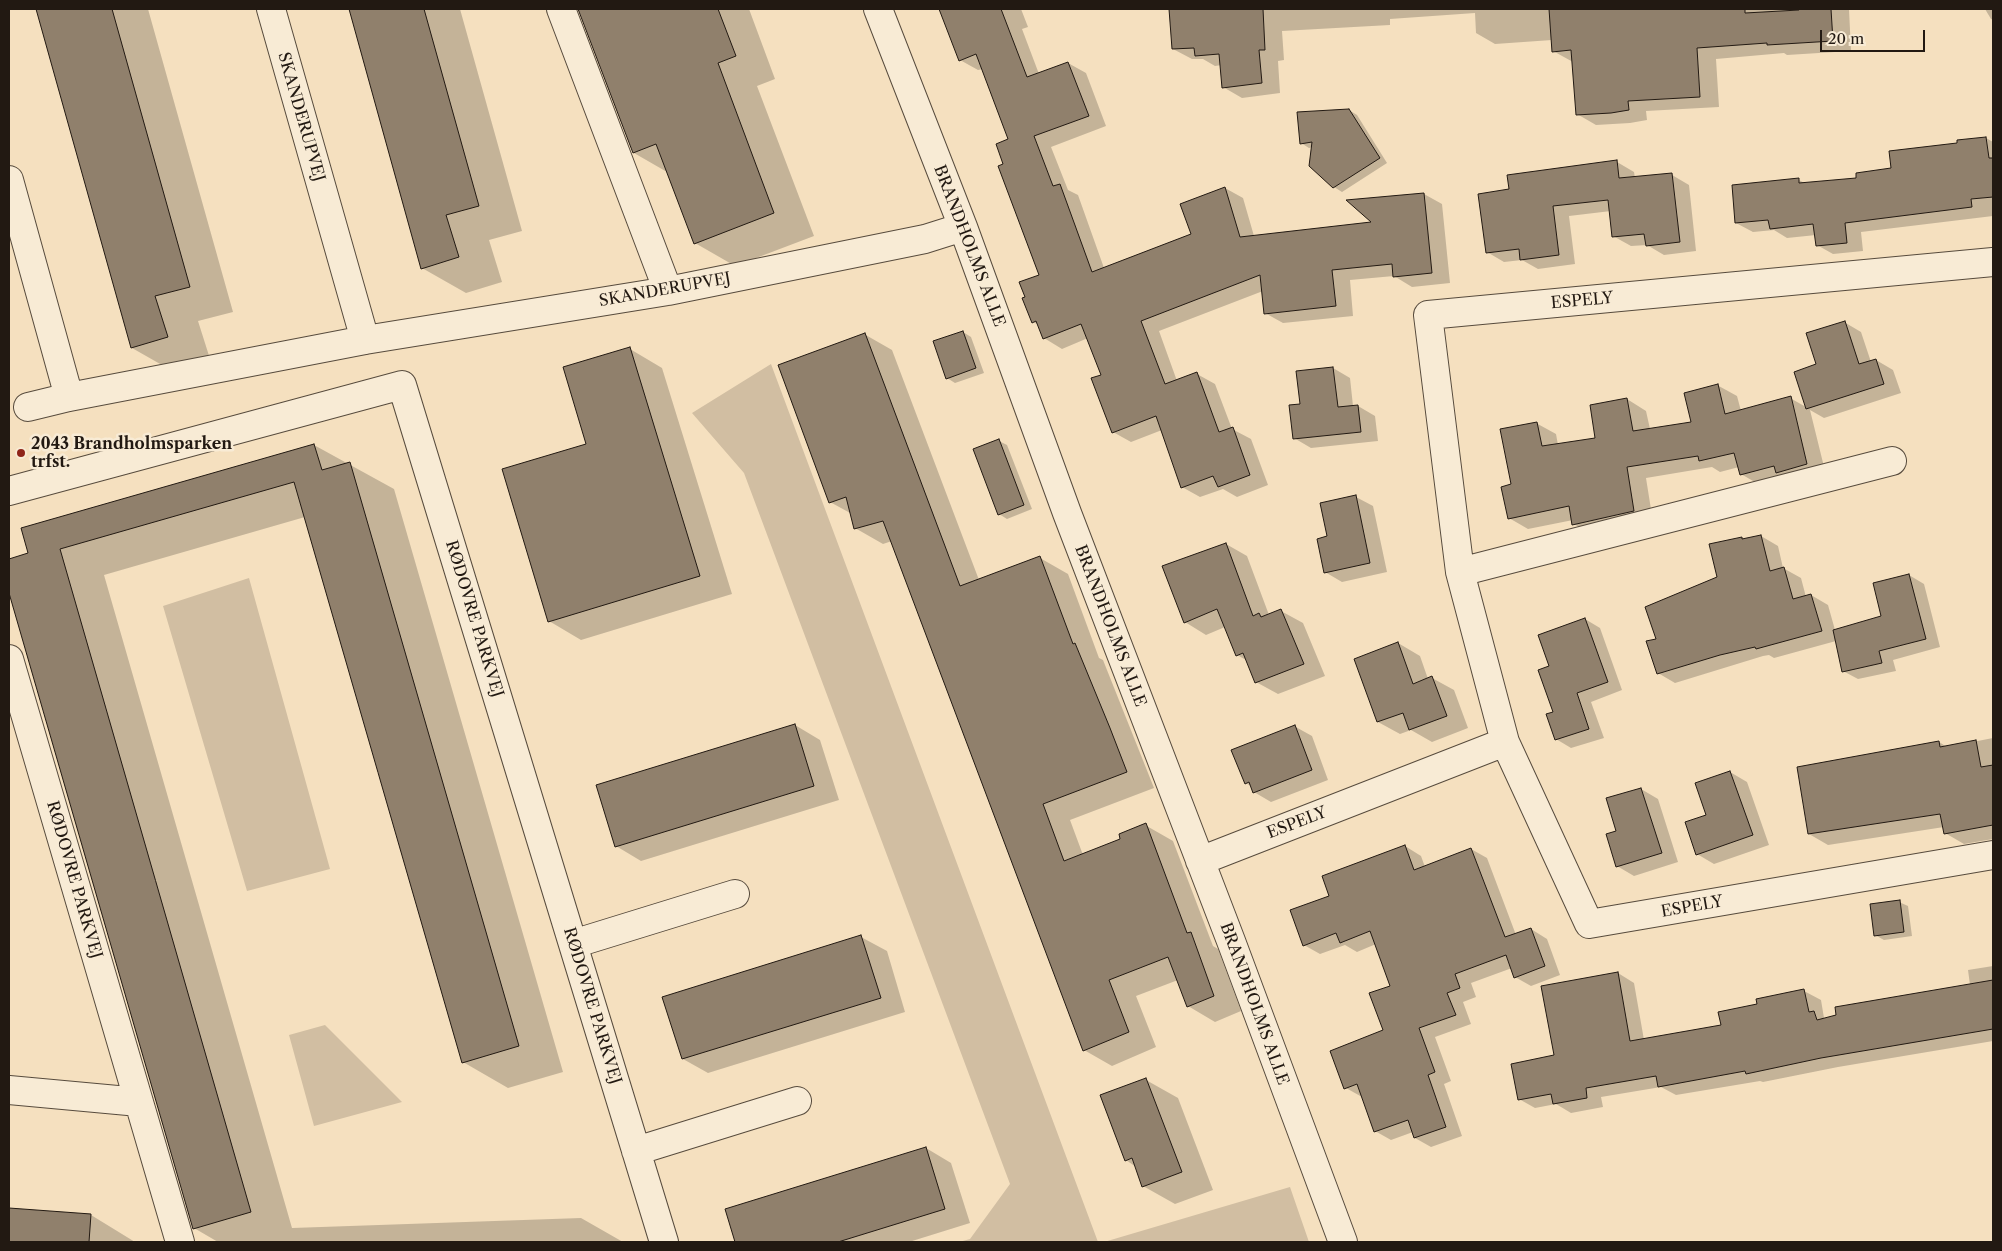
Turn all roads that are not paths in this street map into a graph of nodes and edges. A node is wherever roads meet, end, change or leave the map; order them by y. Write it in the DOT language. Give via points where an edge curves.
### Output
graph roads {
  1 [pos="271,9"];
  2 [pos="561,9"];
  3 [pos="878,9"];
  4 [pos="9,180"];
  5 [pos="963,227"];
  6 [pos="1993,262"];
  7 [pos="668,290"];
  8 [pos="365,340"];
  9 [pos="69,397"];
  10 [pos="28,407"];
  11 [pos="1892,461"];
  12 [pos="9,491"];
  13 [pos="1460,572"];
  14 [pos="9,659"];
  15 [pos="1505,742"];
  16 [pos="1993,855"];
  17 [pos="1200,861"];
  18 [pos="735,894"];
  19 [pos="573,944"];
  20 [pos="9,1090"];
  21 [pos="139,1102"];
  22 [pos="797,1102"];
  23 [pos="636,1150"];
  24 [pos="180,1242"];
  25 [pos="664,1242"];
  26 [pos="1343,1242"];
  1 -- 8 [label="street, SKANDERUPVEJ"];
  2 -- 7 [label="street"];
  3 -- 5 [label="street, BRANDHOLMS ALLE"];
  4 -- 9 [label="street"];
  5 -- 7 [label="street, SKANDERUPVEJ" via="925,238"];
  5 -- 17 [label="street, BRANDHOLMS ALLE"];
  6 -- 13 [label="street, ESPELY" via="1428,316"];
  7 -- 8 [label="street, SKANDERUPVEJ"];
  8 -- 9 [label="street, SKANDERUPVEJ"];
  9 -- 10 [label="street, SKANDERUPVEJ"];
  11 -- 13 [label="street"];
  12 -- 19 [label="street, RØDOVRE PARKVEJ" via="402,385"];
  13 -- 15 [label="street, ESPELY"];
  14 -- 21 [label="street, RØDOVRE PARKVEJ"];
  15 -- 16 [label="street, ESPELY" via="1588,924"];
  15 -- 17 [label="street, ESPELY"];
  17 -- 26 [label="street, BRANDHOLMS ALLE"];
  18 -- 19 [label="street"];
  19 -- 23 [label="street, RØDOVRE PARKVEJ"];
  20 -- 21 [label="street"];
  21 -- 24 [label="street, RØDOVRE PARKVEJ"];
  22 -- 23 [label="street"];
  23 -- 25 [label="street, RØDOVRE PARKVEJ"];
}
